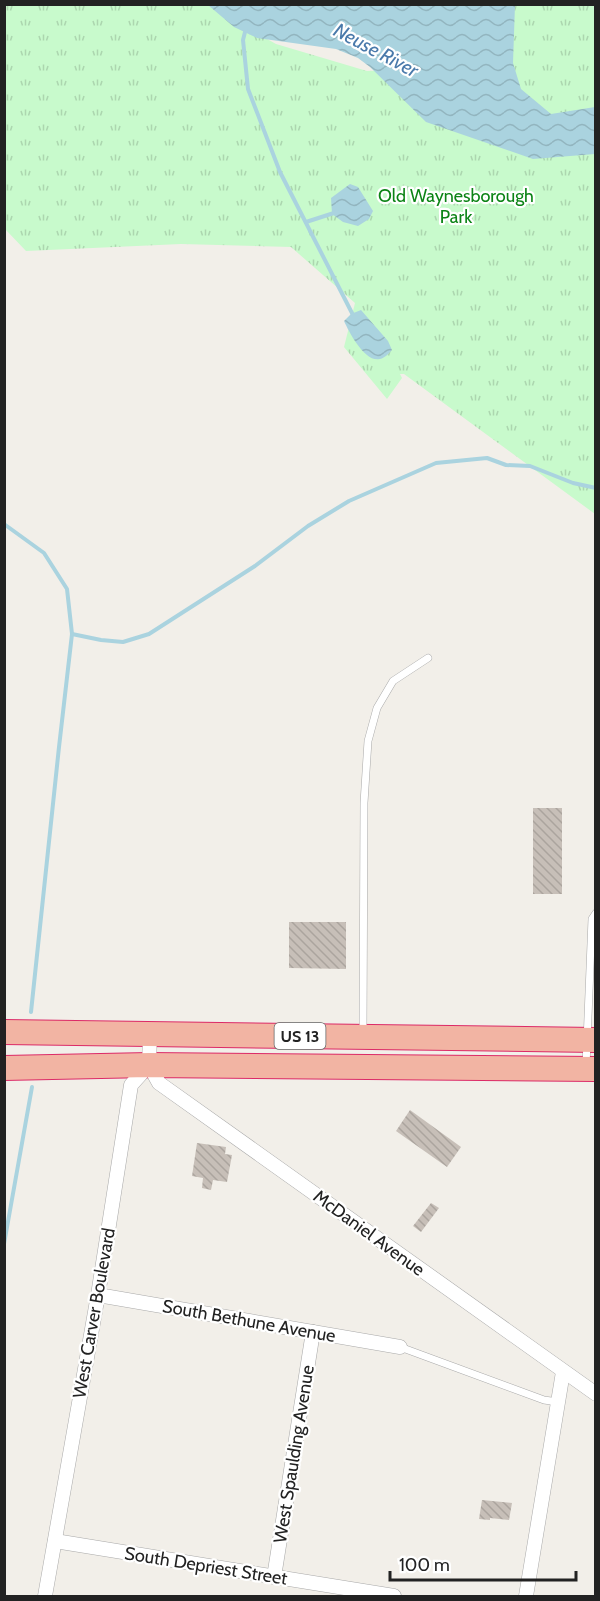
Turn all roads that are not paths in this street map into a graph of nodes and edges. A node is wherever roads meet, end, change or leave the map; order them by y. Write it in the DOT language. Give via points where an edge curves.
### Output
graph roads {
  1 [pos="428,658"];
  2 [pos="596,914"];
  3 [pos="592,995"];
  4 [pos="4,1032"];
  5 [pos="150,1035"];
  6 [pos="363,1036"];
  7 [pos="591,1040"];
  8 [pos="149,1065"];
  9 [pos="4,1068"];
  10 [pos="591,1069"];
  11 [pos="98,1295"];
  12 [pos="313,1332"];
  13 [pos="400,1347"];
  14 [pos="563,1372"];
  15 [pos="596,1394"];
  16 [pos="558,1402"];
  17 [pos="55,1541"];
  18 [pos="274,1577"];
  19 [pos="45,1596"];
  20 [pos="393,1596"];
  21 [pos="526,1596"];
  1 -- 6 [label="lane" via="393,681 377,708 368,741 363,803"];
  2 -- 3 [label="lane" via="592,919"];
  3 -- 7 [label="lane"];
  4 -- 5 [label="highway, US 13"];
  5 -- 6 [label="highway, US 13"];
  5 -- 8 [label="street"];
  6 -- 7 [label="highway, US 13"];
  7 -- 10 [label="lane"];
  8 -- 9 [label="highway, US 13"];
  8 -- 10 [label="highway, US 13"];
  8 -- 11 [label="street, West Carver Boulevard" via="131,1085"];
  8 -- 14 [label="street, McDaniel Avenue" via="159,1083"];
  11 -- 12 [label="street, South Bethune Avenue"];
  11 -- 17 [label="street, West Carver Boulevard"];
  12 -- 13 [label="street, South Bethune Avenue"];
  12 -- 18 [label="street, West Spaulding Avenue"];
  13 -- 16 [label="lane"];
  14 -- 15 [label="street, McDaniel Avenue"];
  14 -- 16 [label="street"];
  16 -- 21 [label="street"];
  17 -- 18 [label="street, South Depriest Street"];
  17 -- 19 [label="street, West Carver Boulevard"];
  18 -- 20 [label="street, South Depriest Street"];
}
